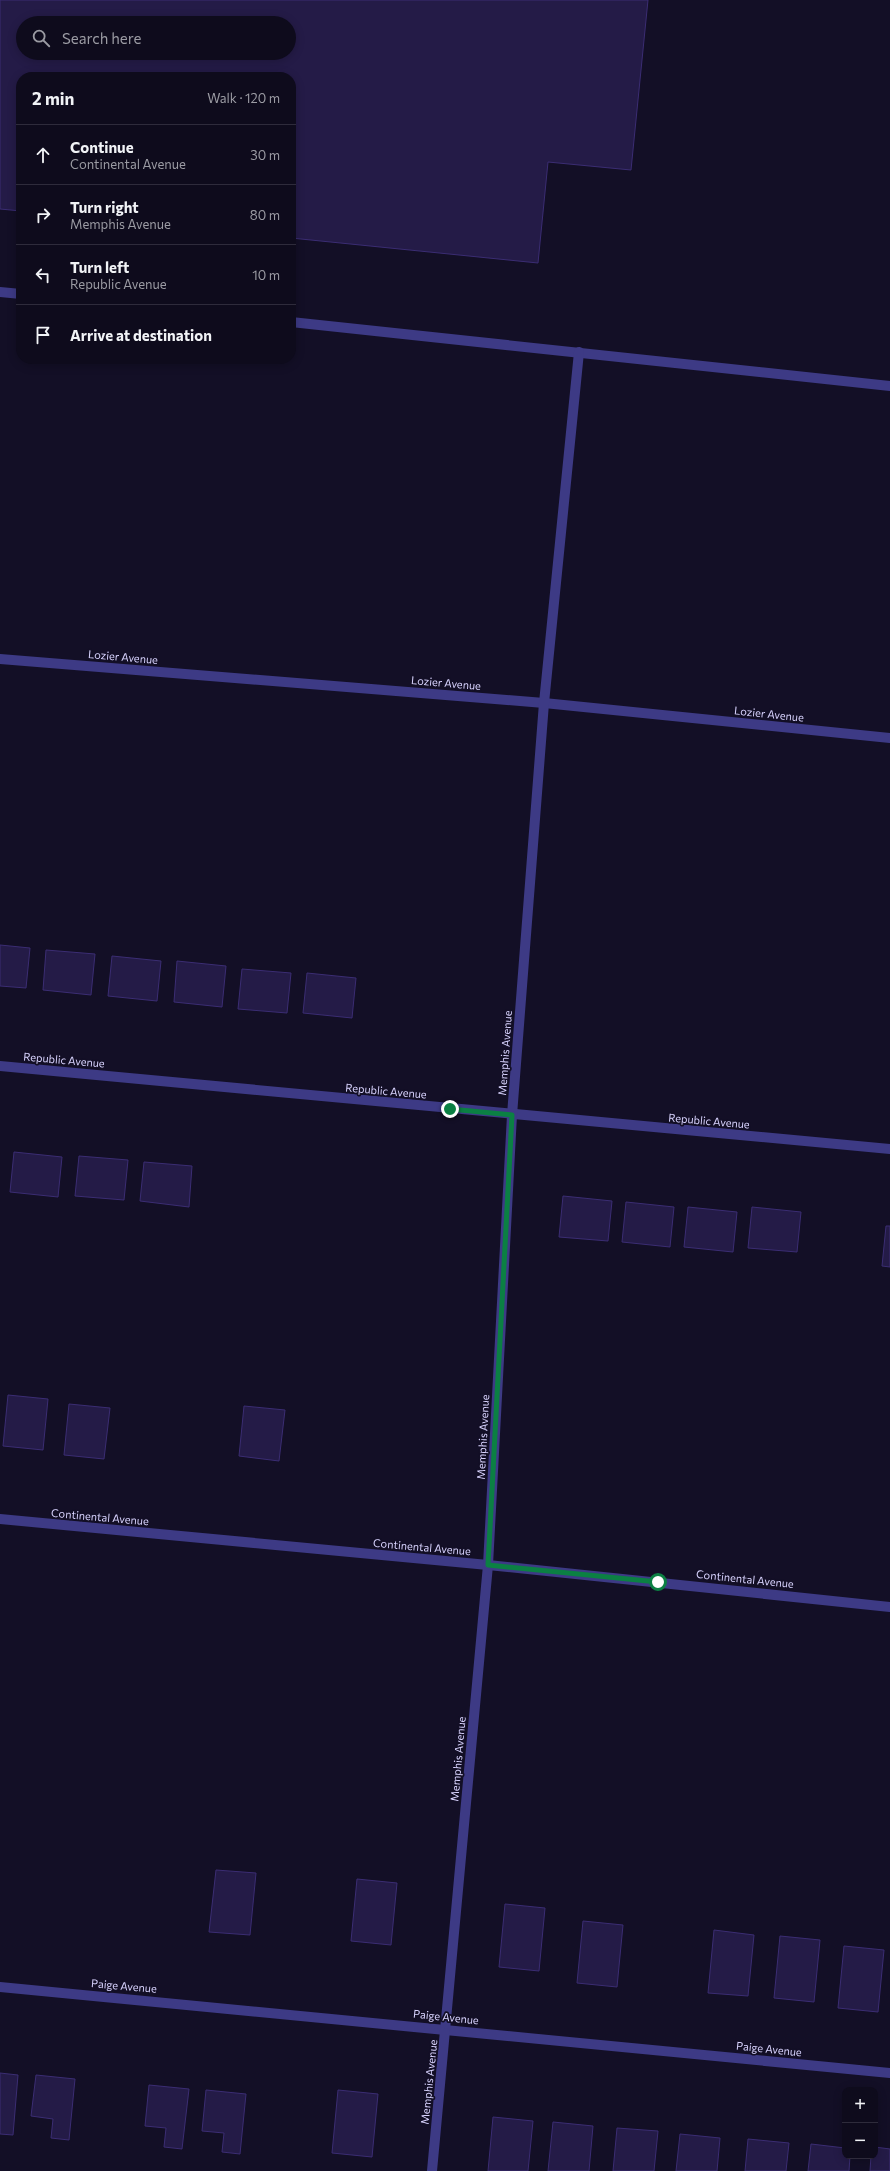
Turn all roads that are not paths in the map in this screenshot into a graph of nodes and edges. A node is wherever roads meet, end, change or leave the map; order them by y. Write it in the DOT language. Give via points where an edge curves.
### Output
graph roads {
  1 [pos="0,292"];
  2 [pos="16,294"];
  3 [pos="296,323"];
  4 [pos="579,352"];
  5 [pos="890,386"];
  6 [pos="0,659"];
  7 [pos="544,703"];
  8 [pos="890,738"];
  9 [pos="0,1066"];
  10 [pos="512,1115"];
  11 [pos="890,1149"];
  12 [pos="0,1519"];
  13 [pos="488,1565"];
  14 [pos="890,1607"];
  15 [pos="0,1987"];
  16 [pos="446,2029"];
  17 [pos="890,2073"];
  18 [pos="432,2171"];
  1 -- 2 [label="street"];
  3 -- 4 [label="street"];
  4 -- 5 [label="street"];
  4 -- 7 [label="street, Memphis Avenue"];
  6 -- 7 [label="street, Lozier Avenue"];
  7 -- 8 [label="street, Lozier Avenue"];
  7 -- 10 [label="street, Memphis Avenue"];
  9 -- 10 [label="street, Republic Avenue"];
  10 -- 11 [label="street, Republic Avenue"];
  10 -- 13 [label="street, Memphis Avenue"];
  12 -- 13 [label="street, Continental Avenue"];
  13 -- 14 [label="street, Continental Avenue"];
  13 -- 16 [label="street, Memphis Avenue"];
  15 -- 16 [label="street, Paige Avenue"];
  16 -- 17 [label="street, Paige Avenue"];
  16 -- 18 [label="street, Memphis Avenue"];
}
